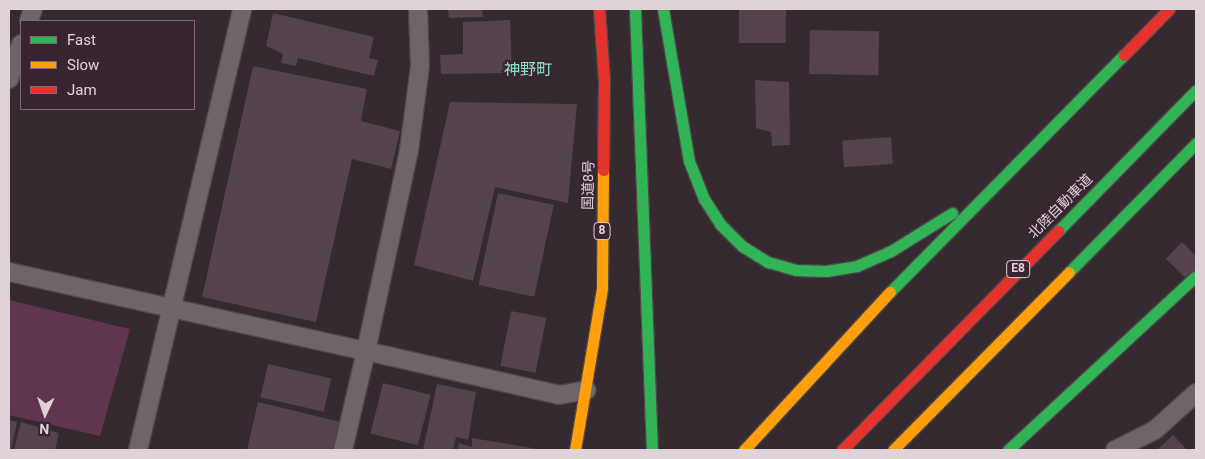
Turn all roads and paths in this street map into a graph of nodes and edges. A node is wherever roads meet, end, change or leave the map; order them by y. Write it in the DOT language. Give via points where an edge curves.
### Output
graph roads {
  1 [pos="242,9"];
  2 [pos="418,9"];
  3 [pos="599,9"];
  4 [pos="635,9"];
  5 [pos="663,9"];
  6 [pos="1169,9"];
  7 [pos="20,47"];
  8 [pos="9,79"];
  9 [pos="1196,90"];
  10 [pos="1196,143"];
  11 [pos="997,182"];
  12 [pos="9,272"];
  13 [pos="1196,276"];
  14 [pos="171,308"];
  15 [pos="366,351"];
  16 [pos="586,390"];
  17 [pos="1196,393"];
  18 [pos="138,450"];
  19 [pos="343,450"];
  20 [pos="575,450"];
  21 [pos="652,450"];
  22 [pos="744,450"];
  23 [pos="842,450"];
  24 [pos="893,450"];
  25 [pos="1008,450"];
  26 [pos="1115,450"];
  1 -- 14 [label="street"];
  2 -- 15 [label="street" via="420,66 409,150"];
  3 -- 16 [label="highway, 国道8号 / 8" via="604,80 602,288"];
  4 -- 21 [label="highway" via="653,403"];
  5 -- 11 [label="highway" via="689,161 704,199 720,224 742,246 768,262 796,270 826,271 857,266 891,251"];
  6 -- 11 [label="highway"];
  7 -- 8 [label="street"];
  9 -- 23 [label="highway, 北陸自動車道 / E8"];
  10 -- 24 [label="highway"];
  11 -- 22 [label="highway" via="784,403"];
  12 -- 14 [label="street"];
  13 -- 25 [label="highway"];
  14 -- 15 [label="street"];
  14 -- 18 [label="street"];
  15 -- 16 [label="street" via="559,395"];
  15 -- 19 [label="street"];
  16 -- 20 [label="highway, 国道8号 / 8"];
  17 -- 26 [label="street" via="1155,430"];
}
